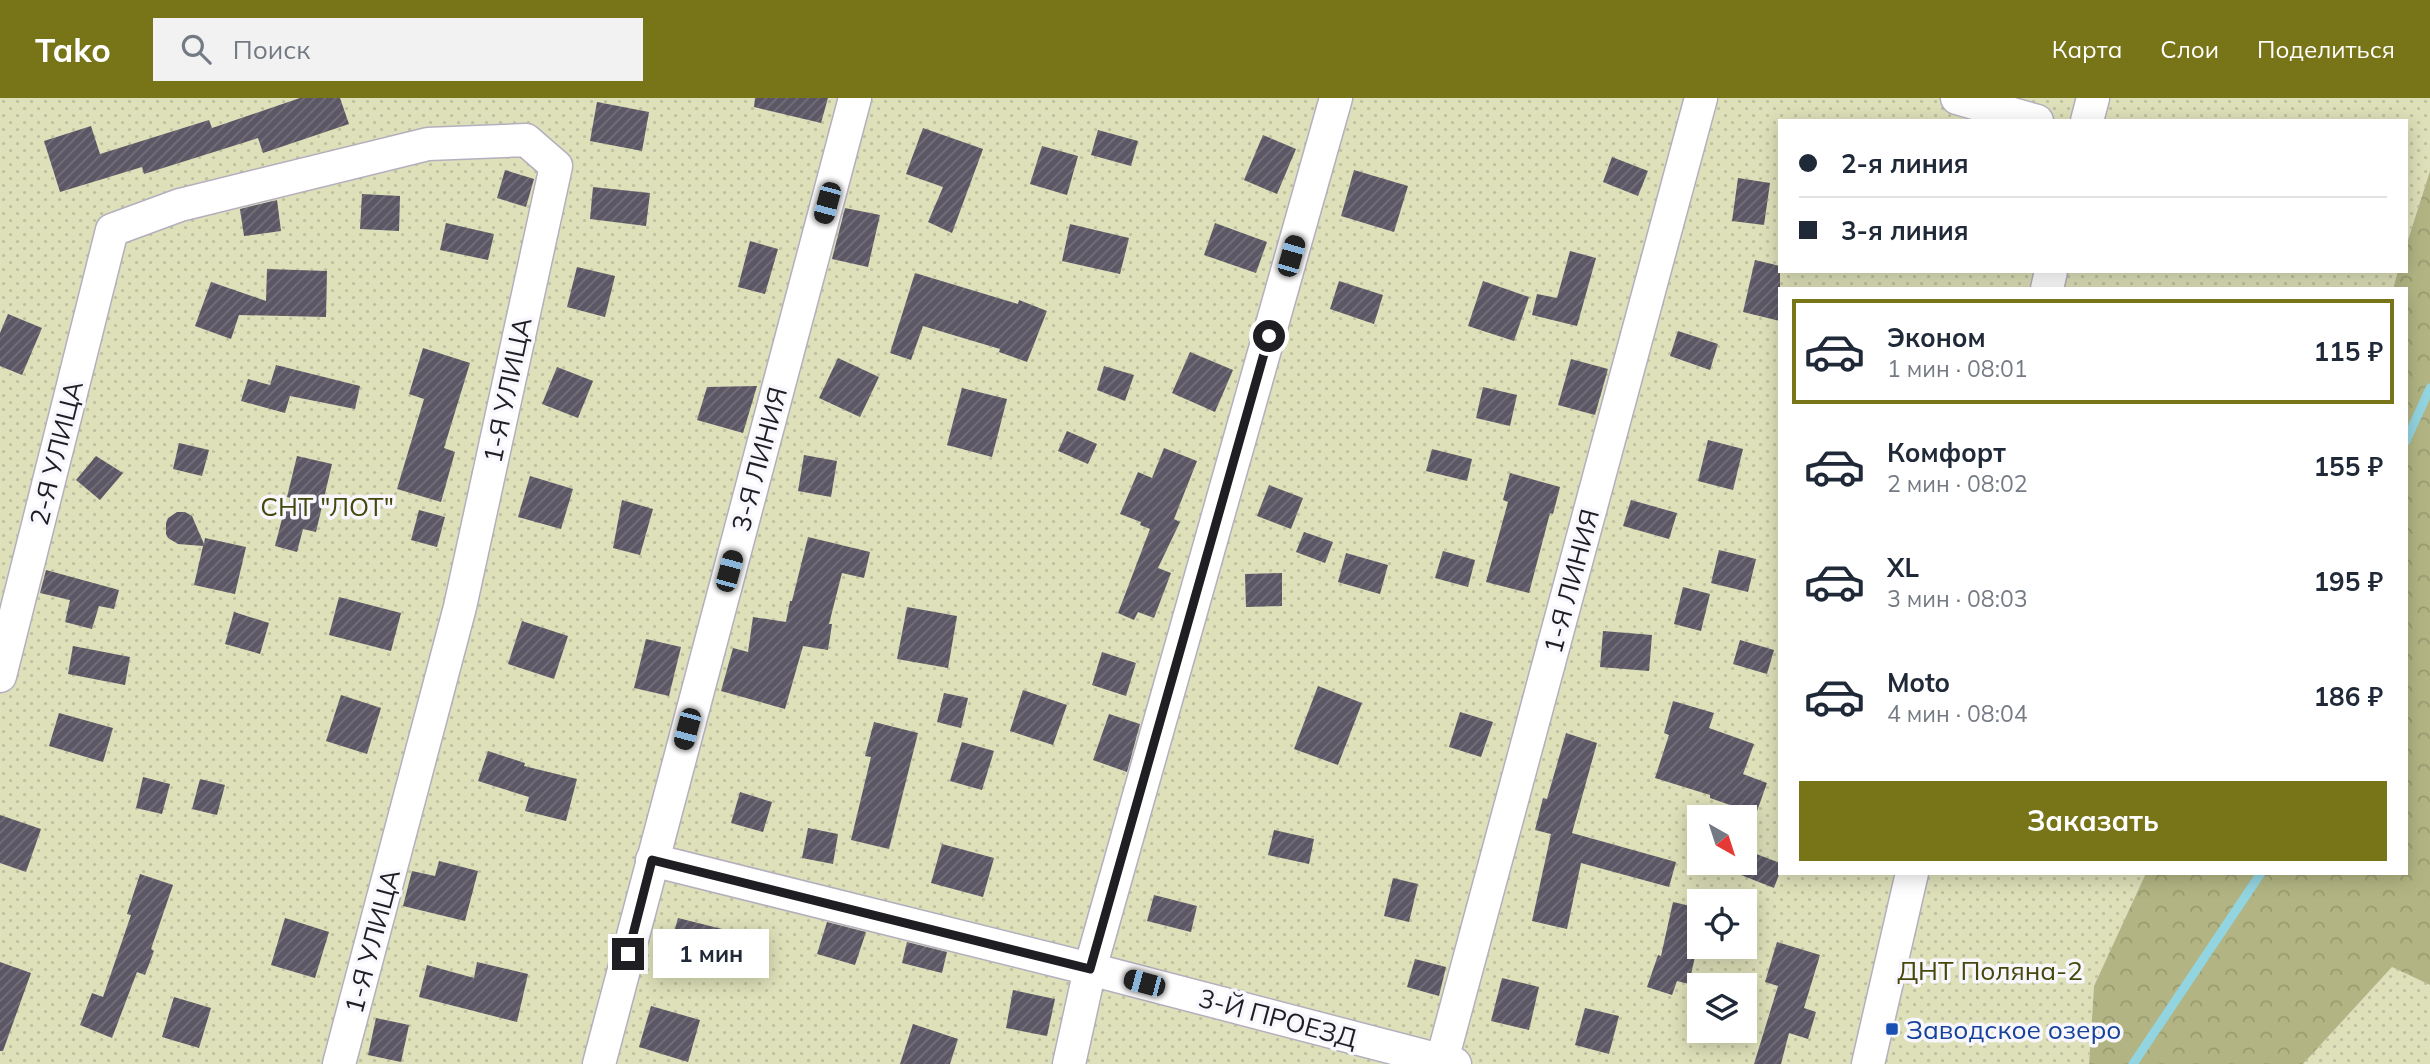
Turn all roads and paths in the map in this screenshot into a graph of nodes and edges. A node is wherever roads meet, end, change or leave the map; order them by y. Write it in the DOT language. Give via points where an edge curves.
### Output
graph roads {
  1 [pos="855,98"];
  2 [pos="1336,98"];
  3 [pos="1701,98"];
  4 [pos="1957,98"];
  5 [pos="2092,98"];
  6 [pos="2030,119"];
  7 [pos="2087,119"];
  8 [pos="112,230"];
  9 [pos="0,676"];
  10 [pos="652,860"];
  11 [pos="1912,875"];
  12 [pos="1090,969"];
  13 [pos="1446,1063"];
  14 [pos="339,1064"];
  15 [pos="599,1064"];
  16 [pos="1069,1064"];
  17 [pos="1868,1064"];
  1 -- 10 [label="street, 3-Я ЛИНИЯ"];
  2 -- 12 [label="street"];
  3 -- 13 [label="street, 1-Я ЛИНИЯ"];
  4 -- 6 [label="street"];
  5 -- 7 [label="street"];
  8 -- 9 [label="street, 2-Я УЛИЦА"];
  8 -- 14 [label="street, 1-Я УЛИЦА" via="180,205 428,144 526,140 555,166 460,607"];
  10 -- 12 [label="street, 3-Й ПРОЕЗД"];
  10 -- 15 [label="street, 3-Я ЛИНИЯ"];
  11 -- 17 [label="street"];
  12 -- 13 [label="street, 3-Й ПРОЕЗД"];
  12 -- 16 [label="street"];
}
